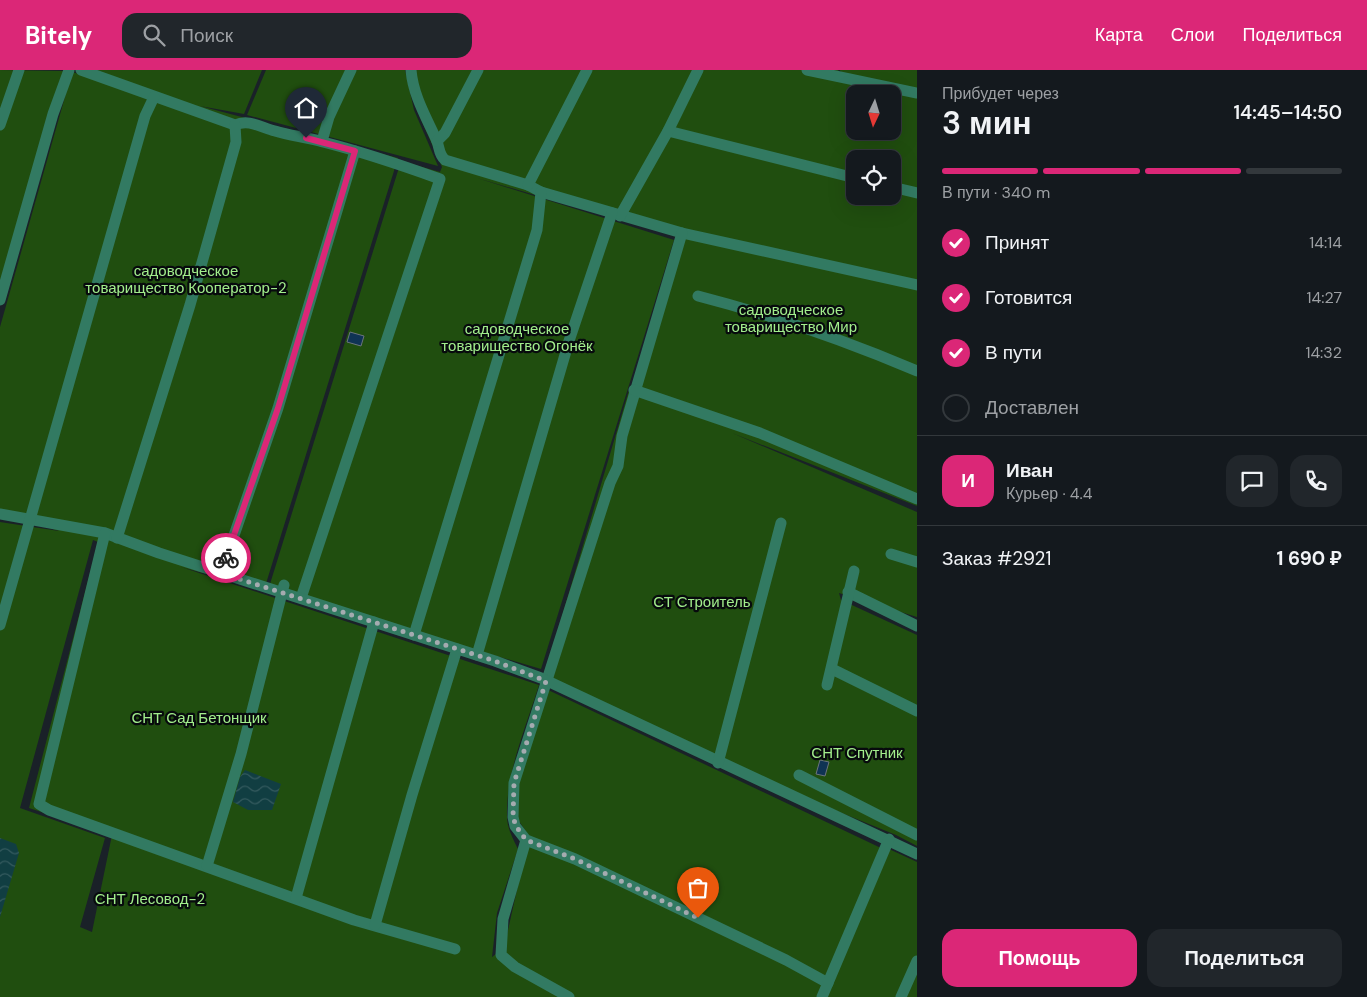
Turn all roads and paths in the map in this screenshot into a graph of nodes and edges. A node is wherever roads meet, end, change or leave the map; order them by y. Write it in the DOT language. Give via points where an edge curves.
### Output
graph roads {
  1 [pos="19,70"];
  2 [pos="69,70"];
  3 [pos="81,70"];
  4 [pos="351,70"];
  5 [pos="411,70"];
  6 [pos="478,70"];
  7 [pos="587,70"];
  8 [pos="698,70"];
  9 [pos="807,70"];
  10 [pos="917,93"];
  11 [pos="154,97"];
  12 [pos="0,125"];
  13 [pos="234,125"];
  14 [pos="668,131"];
  15 [pos="322,141"];
  16 [pos="437,141"];
  17 [pos="355,151"];
  18 [pos="846,176"];
  19 [pos="528,185"];
  20 [pos="901,189"];
  21 [pos="541,192"];
  22 [pos="917,193"];
  23 [pos="616,214"];
  24 [pos="682,233"];
  25 [pos="917,285"];
  26 [pos="698,296"];
  27 [pos="0,300"];
  28 [pos="917,371"];
  29 [pos="634,390"];
  30 [pos="917,499"];
  31 [pos="0,514"];
  32 [pos="30,520"];
  33 [pos="781,523"];
  34 [pos="105,533"];
  35 [pos="117,538"];
  36 [pos="892,554"];
  37 [pos="917,562"];
  38 [pos="854,571"];
  39 [pos="221,573"];
  40 [pos="283,588"];
  41 [pos="848,592"];
  42 [pos="301,598"];
  43 [pos="374,622"];
  44 [pos="0,625"];
  45 [pos="917,626"];
  46 [pos="414,635"];
  47 [pos="457,648"];
  48 [pos="477,655"];
  49 [pos="832,669"];
  50 [pos="546,681"];
  51 [pos="827,685"];
  52 [pos="917,711"];
  53 [pos="718,763"];
  54 [pos="798,775"];
  55 [pos="917,834"];
  56 [pos="889,839"];
  57 [pos="526,840"];
  58 [pos="917,854"];
  59 [pos="207,866"];
  60 [pos="296,898"];
  61 [pos="375,925"];
  62 [pos="455,949"];
  63 [pos="917,961"];
  64 [pos="828,983"];
  65 [pos="569,997"];
  66 [pos="822,997"];
  67 [pos="901,997"];
  1 -- 12 [label="street"];
  2 -- 27 [label="street" via="53,114"];
  3 -- 11 [label="street"];
  4 -- 15 [label="street" via="329,117"];
  5 -- 16 [label="street" via="427,125"];
  6 -- 16 [label="street" via="445,133"];
  7 -- 19 [label="street"];
  8 -- 14 [label="street"];
  9 -- 10 [label="street"];
  11 -- 13 [label="street"];
  11 -- 32 [label="street" via="145,116"];
  13 -- 15 [label="street" via="252,123"];
  13 -- 35 [label="street" via="236,142 190,304"];
  14 -- 18 [label="street"];
  14 -- 23 [label="street"];
  15 -- 17 [label="street"];
  16 -- 19 [label="street" via="444,160"];
  17 -- 39 [label="street" via="278,408"];
  17 -- 42 [label="street" via="440,179"];
  19 -- 21 [label="street"];
  20 -- 22 [label="street"];
  21 -- 23 [label="street"];
  21 -- 46 [label="street" via="537,230"];
  23 -- 24 [label="street"];
  23 -- 48 [label="street" via="569,341"];
  24 -- 25 [label="street"];
  24 -- 29 [label="street"];
  26 -- 28 [label="street" via="745,308"];
  29 -- 30 [label="street" via="760,433"];
  29 -- 50 [label="street" via="618,466 610,482"];
  31 -- 32 [label="street"];
  32 -- 34 [label="street"];
  32 -- 44 [label="street"];
  33 -- 53 [label="street"];
  34 -- 35 [label="street"];
  34 -- 59 [label="street" via="38,804"];
  35 -- 39 [label="street"];
  36 -- 37 [label="street"];
  38 -- 41 [label="street"];
  39 -- 40 [label="street"];
  40 -- 42 [label="street"];
  40 -- 59 [label="street"];
  41 -- 45 [label="street"];
  41 -- 49 [label="street"];
  42 -- 43 [label="street"];
  43 -- 46 [label="street"];
  43 -- 60 [label="street"];
  46 -- 47 [label="street"];
  47 -- 48 [label="street"];
  47 -- 61 [label="street"];
  48 -- 50 [label="street"];
  49 -- 51 [label="street"];
  49 -- 52 [label="street"];
  50 -- 53 [label="street"];
  50 -- 57 [label="street" via="514,783 513,817"];
  53 -- 56 [label="street"];
  54 -- 55 [label="street"];
  56 -- 58 [label="street"];
  56 -- 64 [label="street"];
  57 -- 64 [label="street" via="601,872"];
  57 -- 65 [label="street" via="503,919 501,956"];
  59 -- 60 [label="street"];
  60 -- 61 [label="street"];
  61 -- 62 [label="street"];
  63 -- 67 [label="street"];
  64 -- 66 [label="street"];
}
